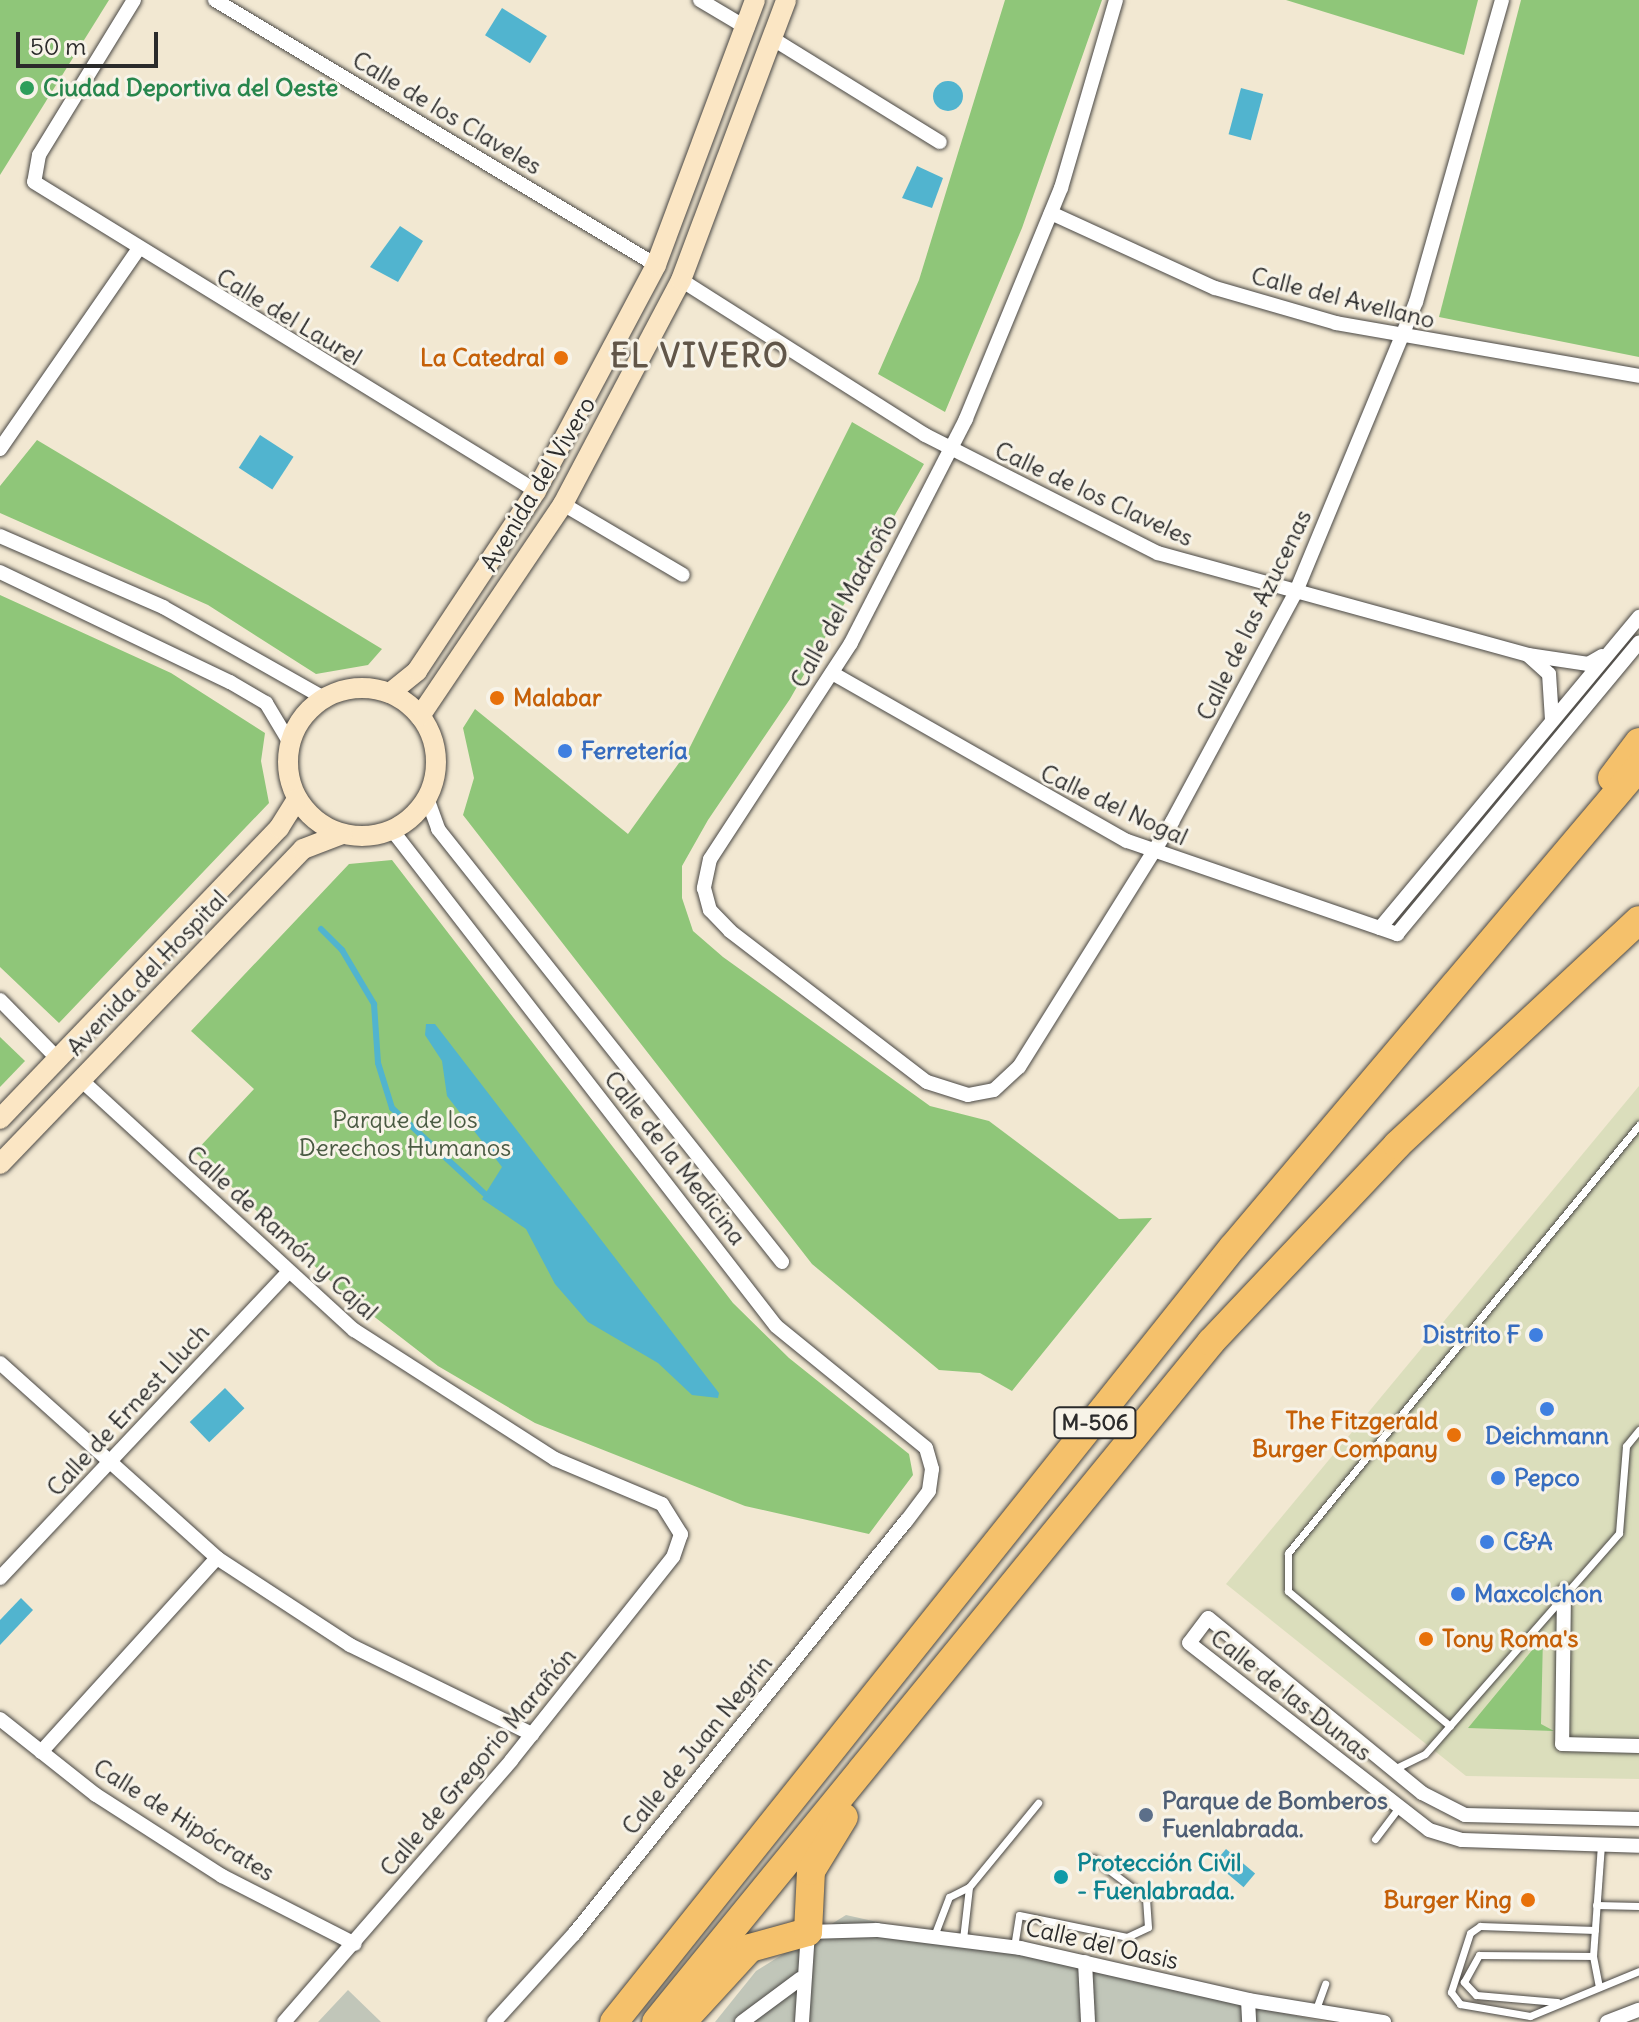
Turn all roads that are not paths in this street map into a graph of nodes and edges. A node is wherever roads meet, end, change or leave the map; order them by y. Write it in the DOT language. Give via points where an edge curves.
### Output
graph roads {
  1 [pos="134,0"];
  2 [pos="215,0"];
  3 [pos="700,0"];
  4 [pos="755,0"];
  5 [pos="786,0"];
  6 [pos="1116,0"];
  7 [pos="1502,0"];
  8 [pos="747,28"];
  9 [pos="773,39"];
  10 [pos="940,142"];
  11 [pos="1051,213"];
  12 [pos="137,251"];
  13 [pos="656,265"];
  14 [pos="681,280"];
  15 [pos="1402,337"];
  16 [pos="1639,376"];
  17 [pos="0,449"];
  18 [pos="950,449"];
  19 [pos="536,491"];
  20 [pos="563,504"];
  21 [pos="0,536"];
  22 [pos="0,572"];
  23 [pos="683,575"];
  24 [pos="1295,594"];
  25 [pos="1639,617"];
  26 [pos="1639,642"];
  27 [pos="1612,649"];
  28 [pos="1528,655"];
  29 [pos="832,673"];
  30 [pos="390,693"];
  31 [pos="324,698"];
  32 [pos="420,716"];
  33 [pos="1551,722"];
  34 [pos="1639,742"];
  35 [pos="290,743"];
  36 [pos="1639,767"];
  37 [pos="427,798"];
  38 [pos="297,799"];
  39 [pos="392,830"];
  40 [pos="1583,832"];
  41 [pos="342,834"];
  42 [pos="1154,853"];
  43 [pos="1639,920"];
  44 [pos="1380,928"];
  45 [pos="0,1000"];
  46 [pos="57,1058"];
  47 [pos="80,1079"];
  48 [pos="968,1095"];
  49 [pos="0,1119"];
  50 [pos="1639,1125"];
  51 [pos="0,1164"];
  52 [pos="782,1262"];
  53 [pos="288,1272"];
  54 [pos="0,1363"];
  55 [pos="1639,1430"];
  56 [pos="108,1465"];
  57 [pos="929,1491"];
  58 [pos="677,1518"];
  59 [pos="217,1558"];
  60 [pos="0,1578"];
  61 [pos="1564,1591"];
  62 [pos="0,1719"];
  63 [pos="903,1720"];
  64 [pos="1450,1726"];
  65 [pos="532,1734"];
  66 [pos="1639,1746"];
  67 [pos="41,1752"];
  68 [pos="1393,1770"];
  69 [pos="1038,1803"];
  70 [pos="1399,1807"];
  71 [pos="1639,1819"];
  72 [pos="1375,1839"];
  73 [pos="1601,1845"];
  74 [pos="1639,1846"];
  75 [pos="1093,1858"];
  76 [pos="969,1887"];
  77 [pos="1596,1905"];
  78 [pos="1639,1906"];
  79 [pos="1595,1930"];
  80 [pos="808,1932"];
  81 [pos="934,1936"];
  82 [pos="963,1939"];
  83 [pos="355,1944"];
  84 [pos="1014,1947"];
  85 [pos="1593,1956"];
  86 [pos="1085,1962"];
  87 [pos="1639,1971"];
  88 [pos="800,1979"];
  89 [pos="1325,1984"];
  90 [pos="1599,1987"];
  91 [pos="1248,2000"];
  92 [pos="1557,2002"];
  93 [pos="1316,2009"];
  94 [pos="1639,2010"];
  95 [pos="284,2022"];
  96 [pos="494,2022"];
  97 [pos="614,2022"];
  98 [pos="656,2022"];
  99 [pos="682,2022"];
  100 [pos="742,2022"];
  101 [pos="802,2022"];
  102 [pos="1088,2022"];
  103 [pos="1249,2022"];
  104 [pos="1384,2022"];
  105 [pos="1607,2022"];
  1 -- 12 [label="street, Calle del Laurel" via="32,169 43,193"];
  2 -- 13 [label="street, Calle de los Claveles"];
  3 -- 8 [label="street"];
  4 -- 8 [label="main road, Avenida del Vivero"];
  5 -- 9 [label="main road, Avenida del Vivero"];
  6 -- 11 [label="street, Calle del Madroño"];
  7 -- 15 [label="street, Calle de las Azucenas"];
  8 -- 13 [label="main road, Avenida del Vivero"];
  9 -- 10 [label="street"];
  9 -- 14 [label="main road, Avenida del Vivero"];
  11 -- 15 [label="street, Calle del Avellano" via="1215,288"];
  11 -- 18 [label="street, Calle del Madroño"];
  12 -- 17 [label="street"];
  12 -- 19 [label="street, Calle del Laurel"];
  13 -- 19 [label="main road, Avenida del Vivero"];
  14 -- 18 [label="street, Calle de los Claveles" via="820,374"];
  14 -- 20 [label="main road, Avenida del Vivero"];
  15 -- 16 [label="street, Calle del Avellano"];
  15 -- 24 [label="street, Calle de las Azucenas"];
  18 -- 24 [label="street, Calle de los Claveles" via="1158,553"];
  18 -- 29 [label="street, Calle del Madroño"];
  19 -- 30 [label="main road, Avenida del Vivero" via="417,671"];
  20 -- 23 [label="street"];
  20 -- 32 [label="main road, Avenida del Vivero"];
  21 -- 31 [label="street" via="163,607"];
  22 -- 35 [label="street" via="266,703"];
  24 -- 28 [label="street, Calle de los Claveles"];
  24 -- 42 [label="street, Calle de las Azucenas"];
  25 -- 27 [label="street"];
  26 -- 44 [label="street, Calle del Nogal" via="1397,934"];
  27 -- 28 [label="street, Calle de los Claveles" via="1588,664"];
  27 -- 33 [label="street"];
  28 -- 33 [label="street" via="1549,674"];
  29 -- 42 [label="street, Calle del Nogal" via="1010,780"];
  29 -- 48 [label="street, Calle del Madroño" via="710,859 710,910 927,1082"];
  30 -- 31 [label="main road" via="351,688"];
  30 -- 32 [label="main road"];
  31 -- 35 [label="main road" via="302,717"];
  32 -- 37 [label="main road" via="435,752"];
  33 -- 44 [label="street"];
  34 -- 40 [label="highway"];
  35 -- 38 [label="main road" via="288,772"];
  36 -- 40 [label="highway, M-506"];
  37 -- 39 [label="main road"];
  37 -- 52 [label="street, Calle de la Medicina" via="438,829"];
  38 -- 41 [label="main road" via="316,821"];
  38 -- 46 [label="main road, Avenida del Hospital" via="279,828"];
  39 -- 41 [label="main road"];
  39 -- 57 [label="street, Calle de la Medicina" via="776,1326 926,1448"];
  40 -- 97 [label="highway, M-506" via="1233,1247"];
  41 -- 47 [label="main road, Avenida del Hospital" via="303,849"];
  42 -- 44 [label="street, Calle del Nogal"];
  42 -- 48 [label="street, Calle de las Azucenas" via="1019,1067 994,1090"];
  43 -- 63 [label="highway, M-506" via="1397,1145 1211,1342"];
  45 -- 46 [label="street"];
  46 -- 49 [label="main road, Avenida del Hospital"];
  47 -- 51 [label="main road, Avenida del Hospital"];
  47 -- 53 [label="street, Calle de Ramón y Cajal"];
  50 -- 64 [label="lane" via="1288,1553 1288,1591"];
  53 -- 56 [label="street, Calle de Ernest Lluch"];
  53 -- 58 [label="street, Calle de Ramón y Cajal" via="429,1383 555,1459 662,1504"];
  54 -- 56 [label="street"];
  55 -- 61 [label="lane" via="1626,1446 1624,1524"];
  56 -- 59 [label="street"];
  56 -- 60 [label="street, Calle de Ernest Lluch"];
  57 -- 96 [label="street, Calle de Juan Negrín" via="574,1934"];
  58 -- 65 [label="street, Calle de Gregorio Marañón" via="681,1534 673,1557"];
  59 -- 65 [label="street" via="350,1645"];
  59 -- 67 [label="street"];
  61 -- 64 [label="lane"];
  61 -- 66 [label="street" via="1562,1744"];
  62 -- 67 [label="street, Calle de Hipócrates"];
  63 -- 80 [label="highway" via="811,1871"];
  63 -- 98 [label="highway, M-506"];
  64 -- 68 [label="lane" via="1425,1754"];
  65 -- 83 [label="street, Calle de Gregorio Marañón"];
  67 -- 83 [label="street, Calle de Hipócrates" via="222,1876"];
  68 -- 70 [label="street, Calle de las Dunas" via="1208,1618 1189,1643"];
  68 -- 71 [label="street, Calle de las Dunas" via="1465,1815"];
  69 -- 76 [label="lane"];
  70 -- 72 [label="lane"];
  70 -- 73 [label="street, Calle de las Dunas" via="1429,1830 1462,1840"];
  73 -- 74 [label="street, Calle de las Dunas"];
  73 -- 77 [label="lane"];
  75 -- 84 [label="lane" via="1146,1898 1148,1927 1127,1937 1019,1915"];
  76 -- 81 [label="lane" via="949,1897"];
  76 -- 82 [label="lane"];
  77 -- 78 [label="lane"];
  77 -- 79 [label="lane"];
  79 -- 85 [label="lane"];
  79 -- 92 [label="lane" via="1480,1926 1470,1933 1451,1979 1460,2004 1530,2016"];
  80 -- 81 [label="street, Calle del Oasis"];
  80 -- 88 [label="street"];
  80 -- 99 [label="highway" via="750,1948"];
  81 -- 82 [label="street, Calle del Oasis"];
  82 -- 84 [label="street, Calle del Oasis"];
  83 -- 95 [label="street, Calle de Gregorio Marañón"];
  84 -- 86 [label="street, Calle del Oasis"];
  85 -- 90 [label="lane"];
  85 -- 92 [label="lane" via="1479,1955 1464,1982 1476,1995"];
  86 -- 91 [label="street, Calle del Oasis"];
  86 -- 102 [label="street"];
  87 -- 90 [label="lane"];
  88 -- 100 [label="street"];
  88 -- 101 [label="street"];
  89 -- 93 [label="lane"];
  90 -- 92 [label="lane"];
  91 -- 93 [label="street, Calle del Oasis"];
  91 -- 103 [label="street"];
  93 -- 104 [label="street, Calle del Oasis"];
  94 -- 105 [label="street"];
}
